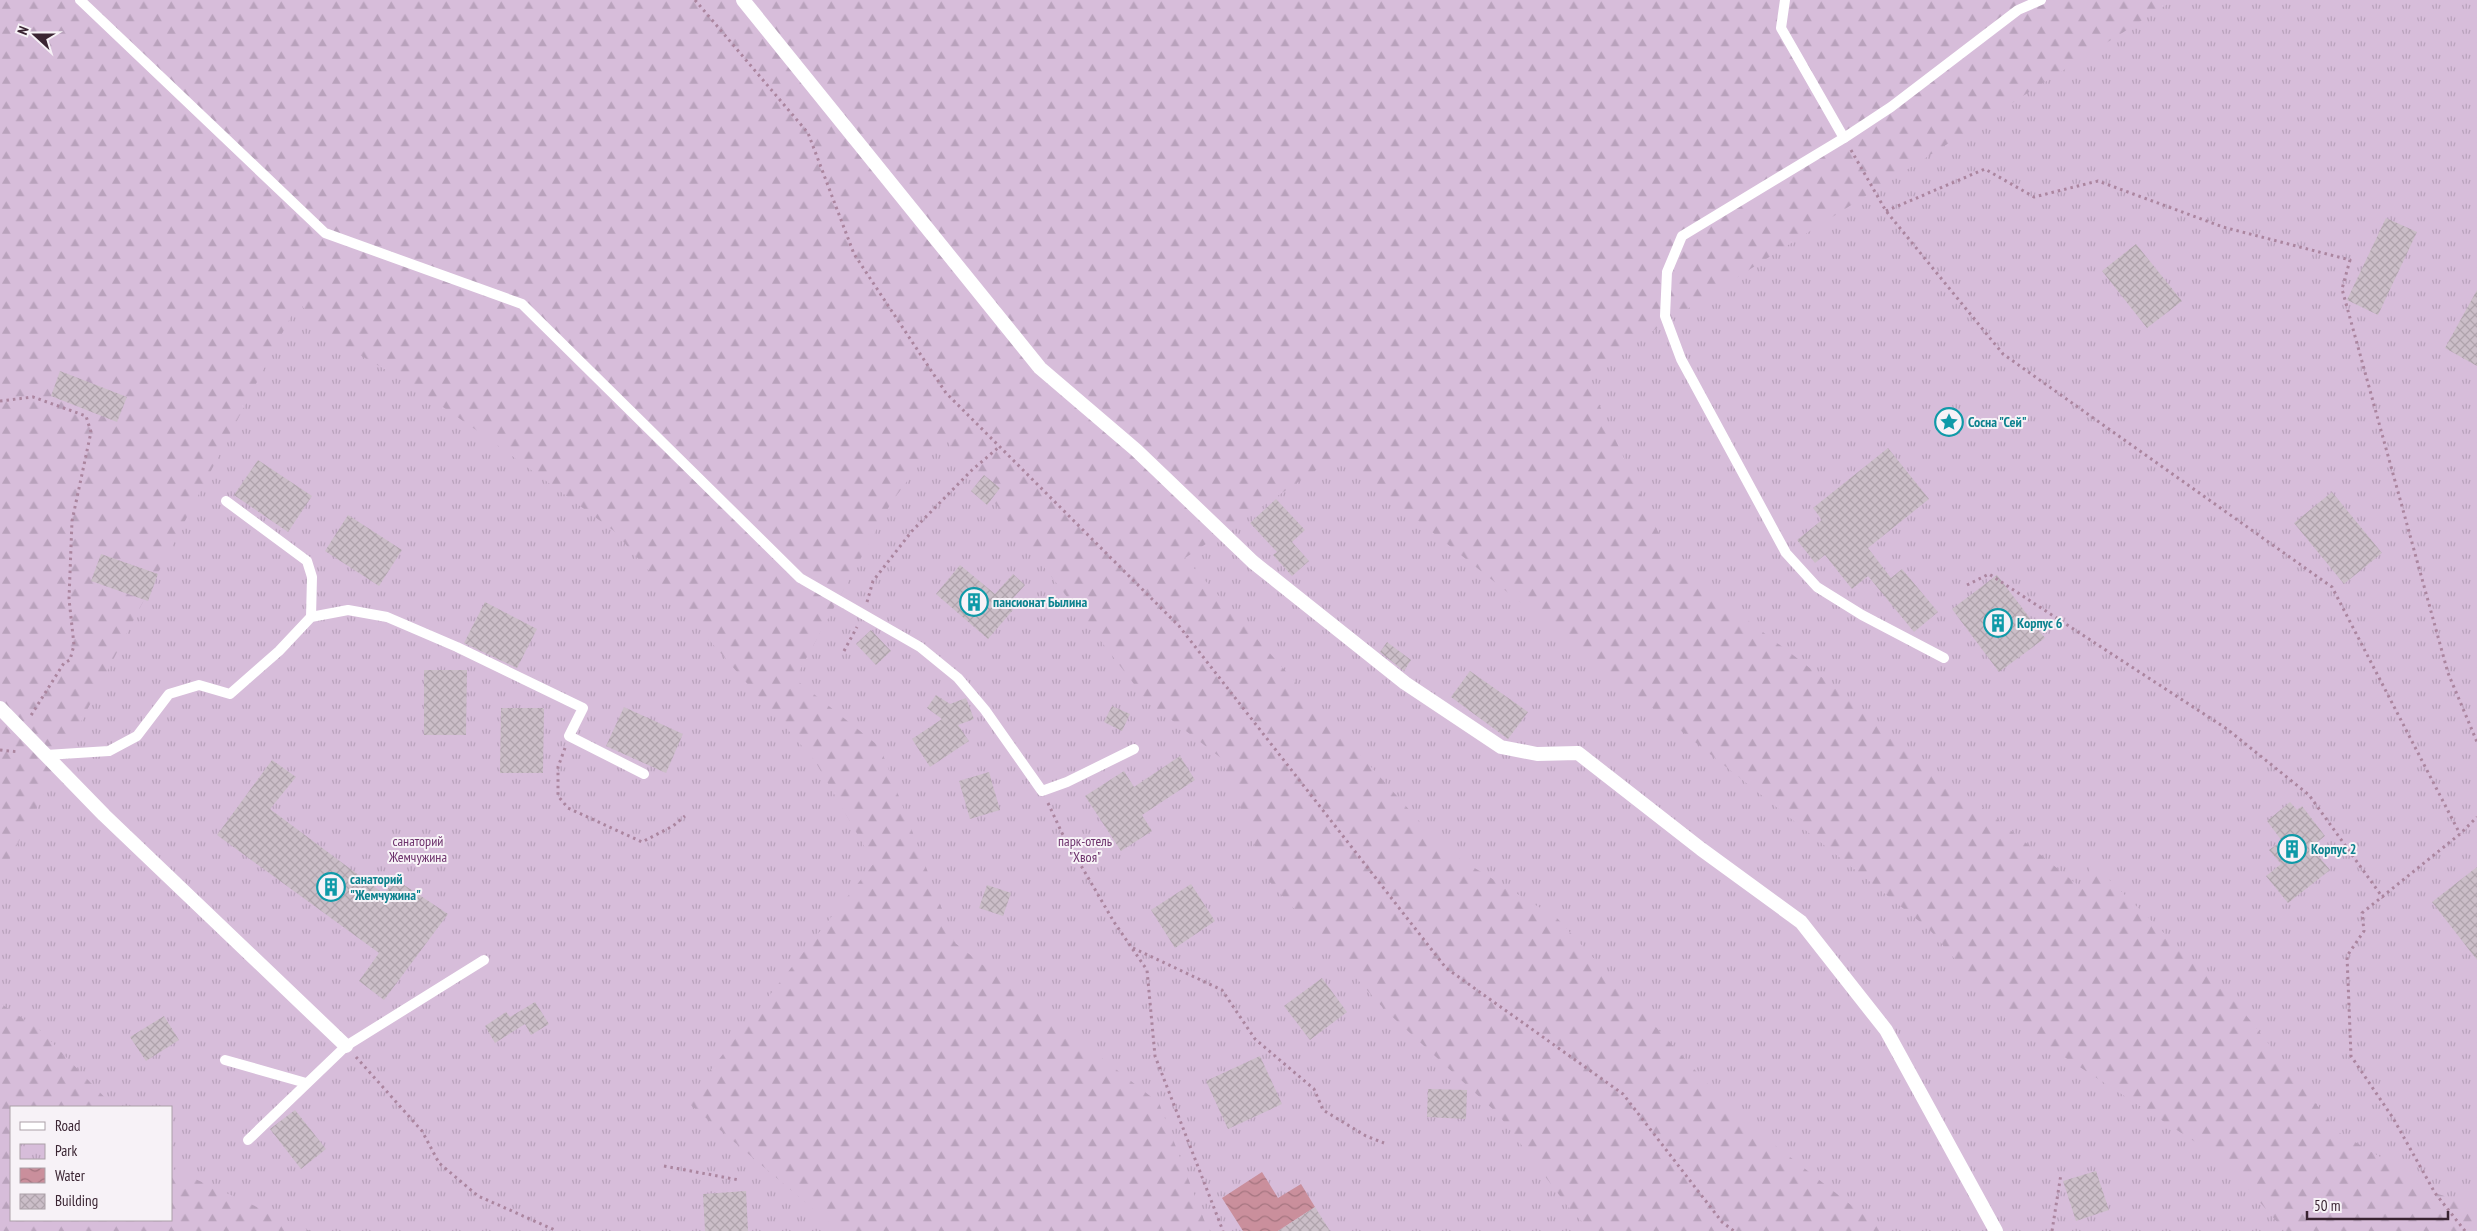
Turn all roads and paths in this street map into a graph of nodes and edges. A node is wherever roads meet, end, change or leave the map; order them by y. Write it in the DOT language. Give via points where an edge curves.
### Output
graph roads {
  1 [pos="80,0"];
  2 [pos="694,0"];
  3 [pos="743,0"];
  4 [pos="1785,0"];
  5 [pos="2041,0"];
  6 [pos="1844,138"];
  7 [pos="1886,211"];
  8 [pos="0,401"];
  9 [pos="1000,446"];
  10 [pos="226,501"];
  11 [pos="1967,585"];
  12 [pos="863,614"];
  13 [pos="311,617"];
  14 [pos="844,650"];
  15 [pos="1944,658"];
  16 [pos="0,708"];
  17 [pos="22,730"];
  18 [pos="569,736"];
  19 [pos="2477,742"];
  20 [pos="1134,749"];
  21 [pos="46,755"];
  22 [pos="644,774"];
  23 [pos="1042,791"];
  24 [pos="685,816"];
  25 [pos="2477,817"];
  26 [pos="2460,834"];
  27 [pos="2383,898"];
  28 [pos="1132,947"];
  29 [pos="484,960"];
  30 [pos="346,1046"];
  31 [pos="225,1060"];
  32 [pos="306,1083"];
  33 [pos="248,1140"];
  34 [pos="1384,1143"];
  35 [pos="664,1166"];
  36 [pos="2061,1174"];
  37 [pos="739,1180"];
  38 [pos="557,1231"];
  39 [pos="1222,1231"];
  40 [pos="1734,1231"];
  41 [pos="1996,1231"];
  42 [pos="2052,1231"];
  43 [pos="2465,1231"];
  1 -- 12 [label="lane" via="325,233 522,304 800,578"];
  2 -- 9 [label="path" via="808,133 854,254 946,393"];
  3 -- 41 [label="street" via="1040,368 1136,450 1253,562 1405,683 1502,747 1537,754 1578,753 1801,922 1886,1030"];
  4 -- 6 [label="lane" via="1781,28"];
  5 -- 6 [label="lane" via="2018,10 1891,107"];
  6 -- 7 [label="path"];
  6 -- 15 [label="lane" via="1682,236 1667,272 1665,316 1680,359 1786,553 1817,587"];
  7 -- 19 [label="path" via="1985,169 2034,197 2098,180 2223,227 2350,260 2342,289 2448,673"];
  7 -- 26 [label="path" via="2003,354 2332,587"];
  8 -- 17 [label="path" via="42,398 86,416 91,432 72,521 69,599 74,645 70,660 64,663"];
  9 -- 12 [label="path" via="912,532 873,581"];
  9 -- 40 [label="path" via="1179,626 1446,968 1623,1094 1722,1222"];
  10 -- 13 [label="lane" via="307,561 312,577"];
  11 -- 27 [label="path" via="1989,574 2227,729 2310,795"];
  12 -- 14 [label="path"];
  12 -- 23 [label="lane" via="920,646 958,678 985,710"];
  13 -- 18 [label="lane" via="348,610 387,617 457,647 583,708"];
  13 -- 21 [label="lane" via="279,651 230,694 199,686 169,694 137,736 109,752"];
  16 -- 17 [label="street"];
  17 -- 21 [label="street"];
  18 -- 22 [label="lane"];
  18 -- 24 [label="path" via="558,767 558,796 568,808 642,842"];
  20 -- 23 [label="lane"];
  21 -- 30 [label="street" via="104,815"];
  23 -- 28 [label="path" via="1062,833"];
  25 -- 26 [label="path"];
  26 -- 27 [label="path"];
  27 -- 43 [label="path" via="2362,913 2364,930 2347,956 2351,1056 2393,1118 2435,1193"];
  28 -- 34 [label="path" via="1222,990 1255,1039 1314,1089 1323,1110"];
  28 -- 39 [label="path" via="1147,970 1155,1056"];
  29 -- 30 [label="lane"];
  30 -- 32 [label="lane"];
  30 -- 38 [label="path" via="422,1131 439,1163 478,1196"];
  31 -- 32 [label="lane"];
  32 -- 33 [label="lane"];
  35 -- 37 [label="path"];
  36 -- 42 [label="path"];
}
